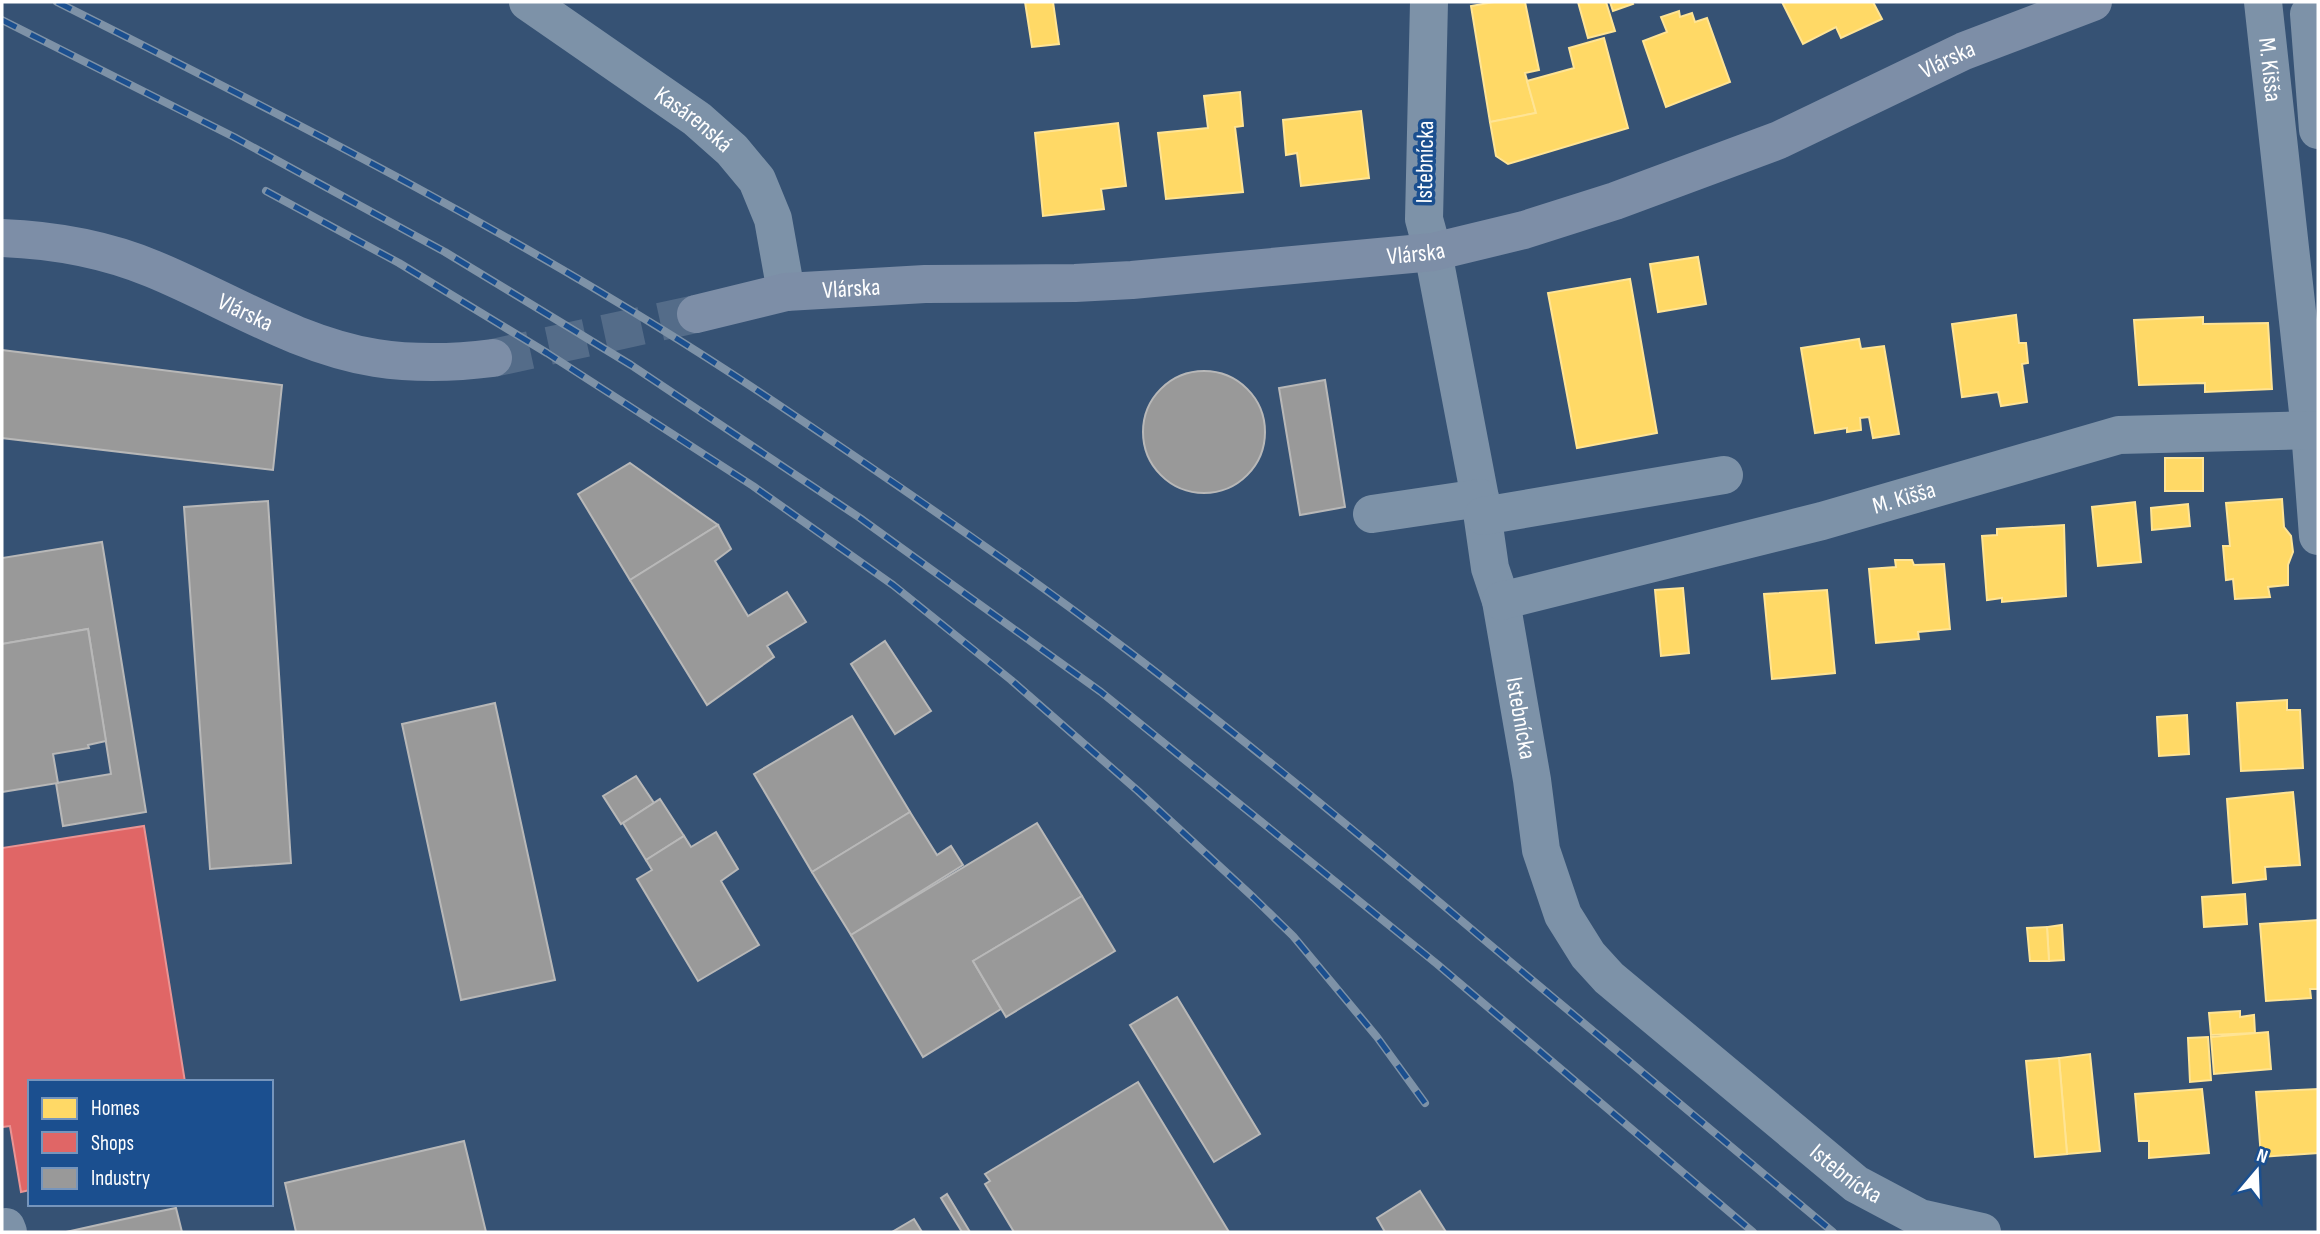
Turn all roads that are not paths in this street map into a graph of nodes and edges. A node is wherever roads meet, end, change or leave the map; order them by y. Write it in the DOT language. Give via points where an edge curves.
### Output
graph roads {
  1 [pos="528,2"];
  2 [pos="1429,2"];
  3 [pos="2093,2"];
  4 [pos="2263,2"];
  5 [pos="2318,13"];
  6 [pos="2276,124"];
  7 [pos="2318,130"];
  8 [pos="2318,137"];
  9 [pos="2,239"];
  10 [pos="1433,252"];
  11 [pos="786,292"];
  12 [pos="696,314"];
  13 [pos="493,358"];
  14 [pos="2314,430"];
  15 [pos="1724,475"];
  16 [pos="1481,507"];
  17 [pos="1372,514"];
  18 [pos="2318,536"];
  19 [pos="1501,601"];
  20 [pos="1972,1231"];
  21 [pos="1982,1232"];
  1 -- 11 [label="street, Kasárenská" via="697,119 732,150 757,180 773,219"];
  2 -- 10 [label="street, Istebnícka" via="1424,219"];
  3 -- 10 [label="main road, Vlárska" via="1964,51 1779,140 1615,201"];
  4 -- 6 [label="street, M. Kišša"];
  5 -- 7 [label="street" via="2309,14"];
  6 -- 8 [label="street"];
  6 -- 14 [label="street, M. Kišša"];
  9 -- 13 [label="main road, Vlárska" via="48,241 114,255 308,338 364,355 412,362"];
  10 -- 11 [label="main road, Vlárska" via="1132,280"];
  10 -- 16 [label="street, Istebnícka"];
  11 -- 12 [label="main road, Vlárska"];
  14 -- 18 [label="street, M. Kišša"];
  14 -- 19 [label="street, M. Kišša" via="2119,435 1822,521"];
  15 -- 16 [label="street"];
  16 -- 17 [label="street"];
  16 -- 19 [label="street, Istebnícka" via="1490,568"];
  19 -- 20 [label="street, Istebnícka" via="1541,850 1563,915 1588,955 1609,978 1856,1184 1920,1218"];
  20 -- 21 [label="street, Istebnícka"];
}
